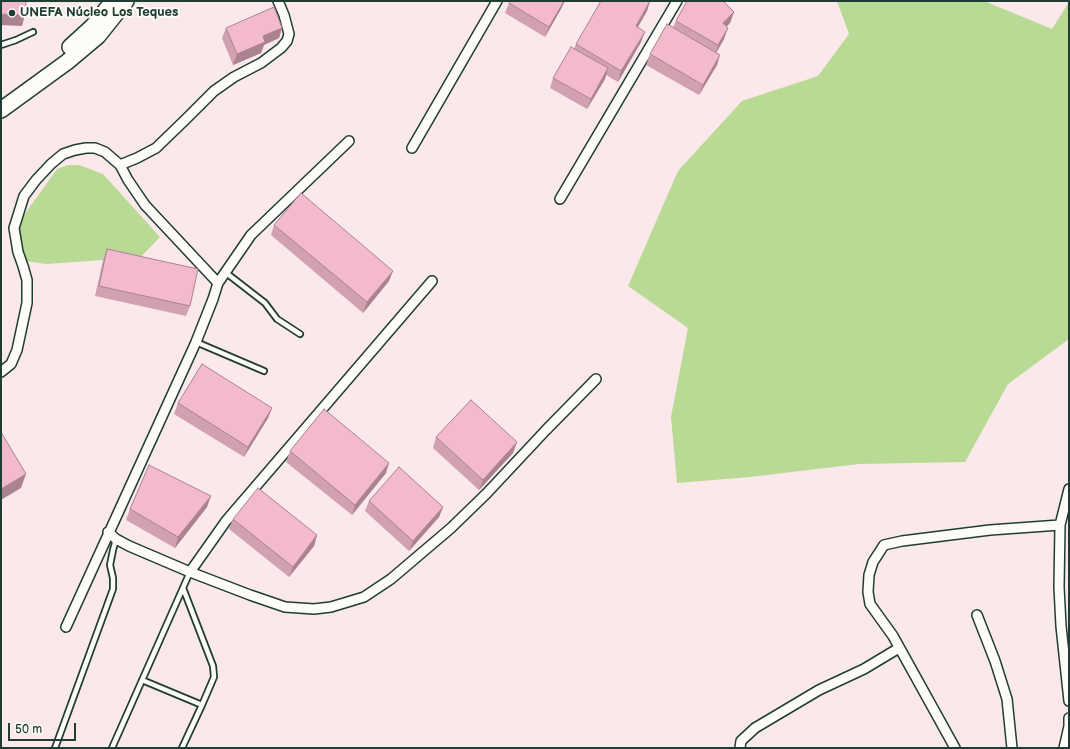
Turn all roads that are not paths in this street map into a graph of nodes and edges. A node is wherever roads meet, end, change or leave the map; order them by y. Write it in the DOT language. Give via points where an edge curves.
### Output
graph roads {
  1 [pos="113,1"];
  2 [pos="126,1"];
  3 [pos="278,1"];
  4 [pos="497,1"];
  5 [pos="676,1"];
  6 [pos="34,32"];
  7 [pos="1,44"];
  8 [pos="1,99"];
  9 [pos="1,110"];
  10 [pos="350,141"];
  11 [pos="412,148"];
  12 [pos="120,165"];
  13 [pos="560,200"];
  14 [pos="225,272"];
  15 [pos="432,281"];
  16 [pos="218,282"];
  17 [pos="300,334"];
  18 [pos="196,342"];
  19 [pos="264,371"];
  20 [pos="1,372"];
  21 [pos="596,379"];
  22 [pos="1069,489"];
  23 [pos="1060,524"];
  24 [pos="108,532"];
  25 [pos="116,539"];
  26 [pos="190,572"];
  27 [pos="183,588"];
  28 [pos="977,615"];
  29 [pos="66,627"];
  30 [pos="899,648"];
  31 [pos="142,680"];
  32 [pos="1069,701"];
  33 [pos="202,705"];
  34 [pos="1069,718"];
  35 [pos="55,748"];
  36 [pos="112,748"];
  37 [pos="182,748"];
  38 [pos="740,748"];
  39 [pos="955,748"];
  40 [pos="1012,748"];
  41 [pos="1064,748"];
  1 -- 8 [label="main road" via="63,55"];
  2 -- 9 [label="main road" via="98,36"];
  3 -- 12 [label="street" via="289,34 281,48 214,91 156,148"];
  4 -- 11 [label="street"];
  5 -- 13 [label="street"];
  6 -- 7 [label="lane"];
  10 -- 14 [label="street" via="251,235"];
  12 -- 16 [label="street" via="145,205"];
  12 -- 20 [label="street" via="105,152 95,148 75,150 63,154 50,164 24,196 14,228 27,280 27,303 17,350 11,364"];
  14 -- 16 [label="street"];
  14 -- 17 [label="lane" via="265,303 277,319"];
  15 -- 26 [label="street" via="226,521"];
  16 -- 18 [label="street"];
  18 -- 19 [label="lane"];
  18 -- 24 [label="street"];
  21 -- 26 [label="street" via="451,528 391,579 364,597 331,607 285,607"];
  22 -- 23 [label="street"];
  23 -- 30 [label="street" via="990,530 884,545 873,562 868,592 870,604"];
  23 -- 32 [label="street" via="1061,626"];
  24 -- 25 [label="street"];
  24 -- 29 [label="street"];
  25 -- 26 [label="street"];
  25 -- 35 [label="lane" via="110,565 113,588"];
  26 -- 27 [label="lane"];
  27 -- 31 [label="lane"];
  27 -- 33 [label="lane" via="213,666 214,677"];
  28 -- 40 [label="street" via="1007,699"];
  30 -- 38 [label="street" via="864,669 819,690 755,728 741,741"];
  30 -- 39 [label="street"];
  31 -- 33 [label="lane"];
  31 -- 36 [label="lane"];
  33 -- 37 [label="lane"];
  34 -- 41 [label="street"];
}
